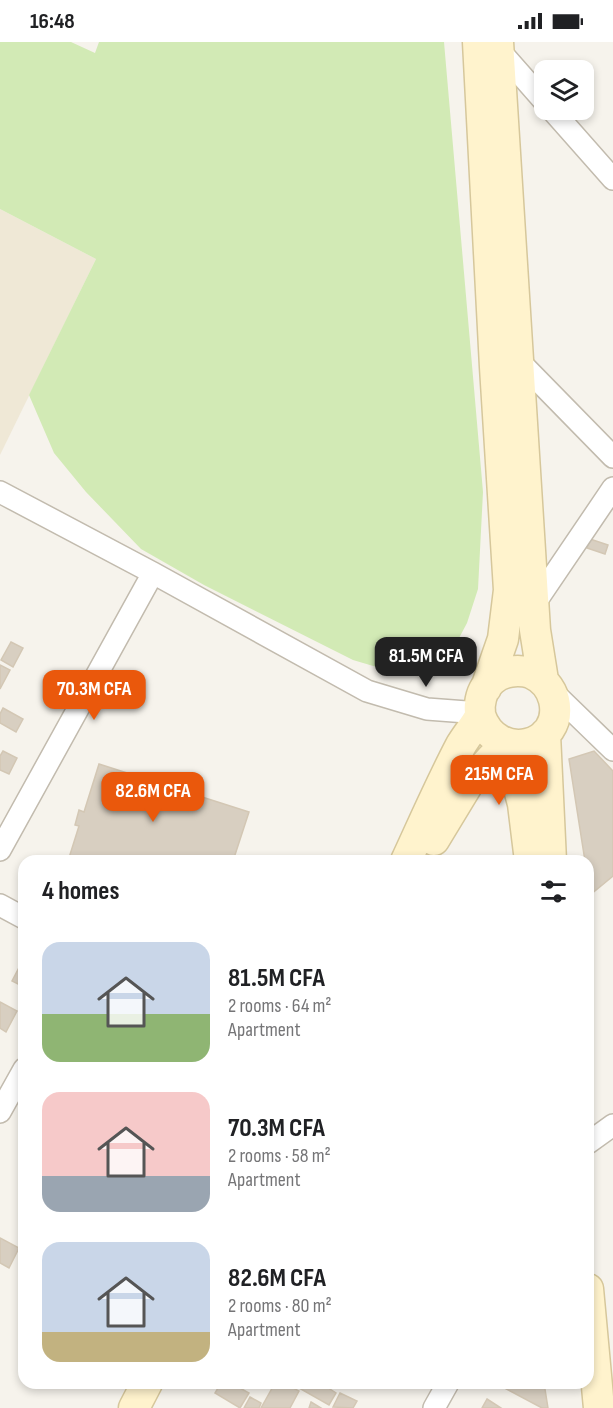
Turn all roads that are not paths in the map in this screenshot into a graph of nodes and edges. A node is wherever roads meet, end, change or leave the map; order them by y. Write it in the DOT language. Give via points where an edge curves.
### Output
graph roads {
  1 [pos="492,45"];
  2 [pos="534,91"];
  3 [pos="561,120"];
  4 [pos="613,179"];
  5 [pos="520,363"];
  6 [pos="613,457"];
  7 [pos="613,488"];
  8 [pos="0,492"];
  9 [pos="153,573"];
  10 [pos="535,603"];
  11 [pos="546,684"];
  12 [pos="482,705"];
  13 [pos="545,734"];
  14 [pos="506,744"];
  15 [pos="613,750"];
  16 [pos="0,850"];
  17 [pos="409,855"];
  18 [pos="426,855"];
  19 [pos="529,855"];
  20 [pos="551,855"];
  21 [pos="0,905"];
  22 [pos="18,915"];
  23 [pos="18,1080"];
  24 [pos="0,1112"];
  25 [pos="613,1125"];
  26 [pos="594,1139"];
  27 [pos="594,1354"];
  28 [pos="144,1389"];
  29 [pos="445,1389"];
  30 [pos="576,1389"];
  31 [pos="613,1402"];
  32 [pos="134,1408"];
  33 [pos="434,1408"];
  34 [pos="578,1408"];
  35 [pos="599,1408"];
  36 [pos="608,1408"];
  1 -- 2 [label="street"];
  1 -- 5 [label="main road"];
  1 -- 12 [label="main road" via="495,367 509,590 503,639"];
  3 -- 4 [label="street"];
  5 -- 6 [label="street"];
  5 -- 10 [label="main road"];
  7 -- 10 [label="street"];
  8 -- 9 [label="street"];
  9 -- 12 [label="street" via="367,691 427,709"];
  9 -- 16 [label="street"];
  10 -- 11 [label="main road" via="535,630"];
  11 -- 12 [label="main road" via="523,671 502,674 493,680"];
  11 -- 13 [label="main road" via="555,712"];
  11 -- 15 [label="street"];
  12 -- 14 [label="main road" via="489,733"];
  12 -- 17 [label="main road"];
  13 -- 14 [label="main road" via="524,746"];
  13 -- 20 [label="main road"];
  14 -- 18 [label="main road" via="468,784"];
  14 -- 19 [label="main road" via="523,804"];
  21 -- 22 [label="street"];
  23 -- 24 [label="street"];
  25 -- 26 [label="street"];
  27 -- 35 [label="main road"];
  28 -- 32 [label="main road"];
  29 -- 33 [label="street"];
  30 -- 34 [label="main road"];
  31 -- 36 [label="street"];
}
